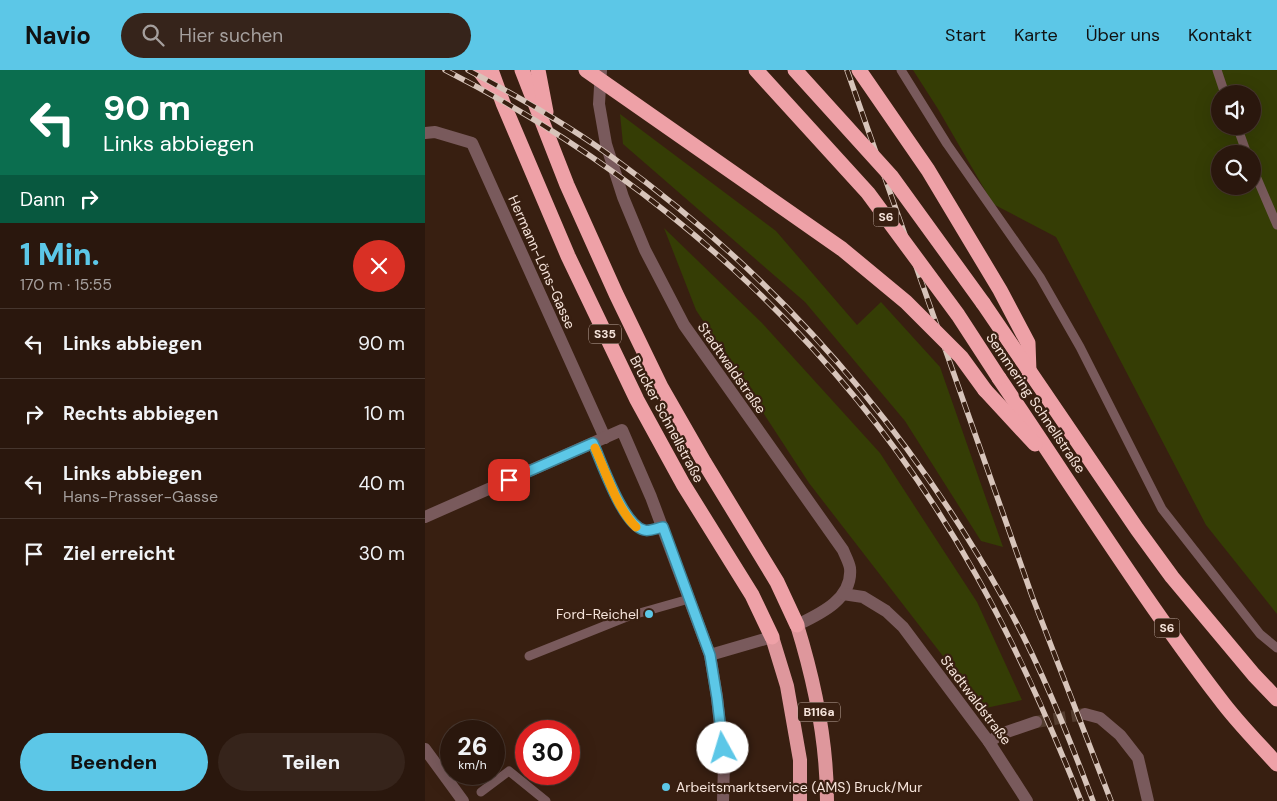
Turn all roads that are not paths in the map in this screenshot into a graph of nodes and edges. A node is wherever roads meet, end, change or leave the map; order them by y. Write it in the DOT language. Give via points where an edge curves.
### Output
graph roads {
  1 [pos="479,70"];
  2 [pos="491,70"];
  3 [pos="522,70"];
  4 [pos="538,70"];
  5 [pos="586,70"];
  6 [pos="601,70"];
  7 [pos="756,70"];
  8 [pos="795,70"];
  9 [pos="859,70"];
  10 [pos="901,70"];
  11 [pos="1217,70"];
  12 [pos="1222,85"];
  13 [pos="503,103"];
  14 [pos="425,133"];
  15 [pos="553,150"];
  16 [pos="1261,188"];
  17 [pos="1277,225"];
  18 [pos="1029,372"];
  19 [pos="599,440"];
  20 [pos="1070,481"];
  21 [pos="425,517"];
  22 [pos="663,527"];
  23 [pos="843,594"];
  24 [pos="689,599"];
  25 [pos="797,625"];
  26 [pos="771,638"];
  27 [pos="1277,648"];
  28 [pos="710,655"];
  29 [pos="529,656"];
  30 [pos="1277,699"];
  31 [pos="1085,714"];
  32 [pos="1036,722"];
  33 [pos="989,742"];
  34 [pos="425,749"];
  35 [pos="1277,764"];
  36 [pos="481,792"];
  37 [pos="542,800"];
  38 [pos="463,801"];
  39 [pos="723,801"];
  40 [pos="800,801"];
  41 [pos="827,801"];
  42 [pos="1027,801"];
  43 [pos="1149,801"];
  1 -- 13 [label="highway"];
  2 -- 13 [label="highway, Brucker Schnellstraße / S35"];
  3 -- 15 [label="highway, Brucker Schnellstraße"];
  4 -- 15 [label="highway"];
  5 -- 20 [label="highway, bridge" via="842,250 906,302 961,357 985,390"];
  6 -- 23 [label="street, Stadtwaldstraße" via="599,104 606,144 645,250 684,325 843,550 850,566 850,579"];
  7 -- 20 [label="highway, Semmering Schnellstraße / S6, bridge" via="869,193 958,315"];
  8 -- 18 [label="highway, Semmering Schnellstraße / S6, bridge" via="891,176"];
  9 -- 18 [label="highway" via="928,170 1001,290 1028,343"];
  10 -- 27 [label="lane" via="947,144 1040,277 1080,347 1161,509 1260,634"];
  11 -- 12 [label="lane"];
  13 -- 26 [label="highway, Brucker Schnellstraße / S35" via="568,256 637,400 683,484 752,595"];
  14 -- 19 [label="street, Hermann-Löns-Gasse" via="435,132 472,143"];
  15 -- 25 [label="highway, Brucker Schnellstraße" via="661,387 777,582"];
  16 -- 17 [label="lane"];
  18 -- 30 [label="highway, Semmering Schnellstraße / S6" via="1172,577"];
  19 -- 21 [label="street"];
  19 -- 22 [label="lane" via="617,499 634,526 645,531"];
  19 -- 22 [label="street" via="622,430"];
  20 -- 35 [label="highway, Semmering Schnellstraße / S6" via="1151,606 1221,701"];
  22 -- 24 [label="street"];
  23 -- 25 [label="street" via="823,612"];
  23 -- 33 [label="street, Stadtwaldstraße" via="863,597 886,610 903,627"];
  24 -- 28 [label="street"];
  24 -- 29 [label="lane" via="629,616"];
  25 -- 41 [label="highway, B116a" via="817,698 827,771"];
  26 -- 28 [label="street"];
  26 -- 40 [label="highway, B116a" via="787,686 800,760"];
  28 -- 39 [label="street" via="725,764"];
  31 -- 43 [label="street" via="1099,718 1121,735 1138,758"];
  32 -- 33 [label="street" via="1001,734"];
  33 -- 42 [label="street, Stadtwaldstraße"];
  34 -- 38 [label="street"];
  36 -- 37 [label="lane" via="509,771"];
}
